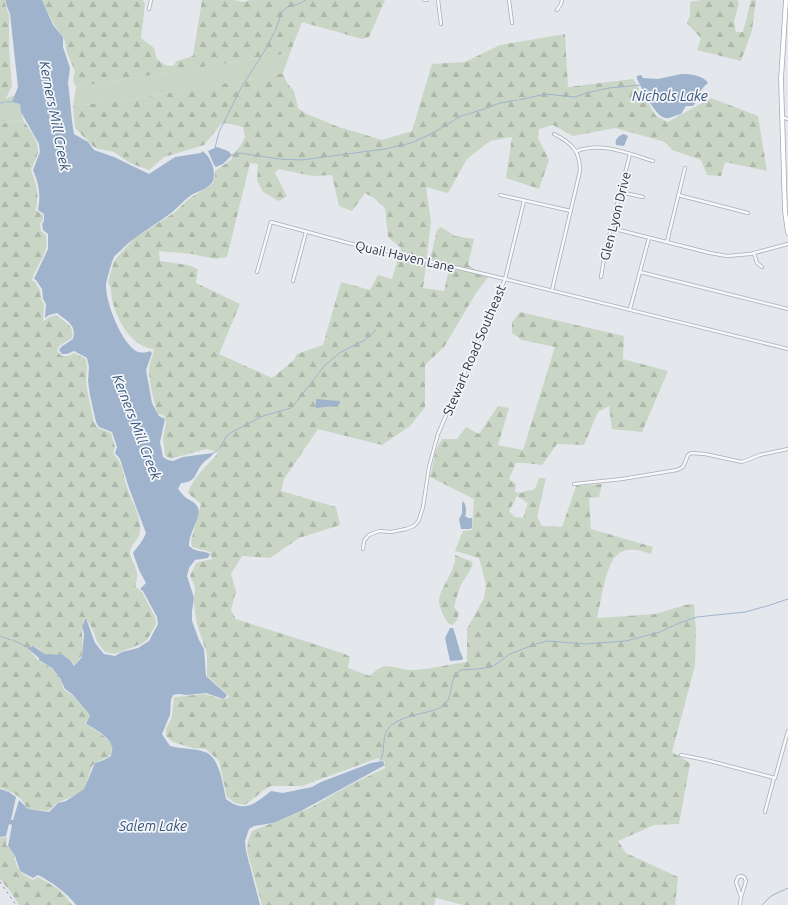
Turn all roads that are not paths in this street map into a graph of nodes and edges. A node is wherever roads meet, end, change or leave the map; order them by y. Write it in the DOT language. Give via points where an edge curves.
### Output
graph roads {
  1 [pos="151,0"];
  2 [pos="438,0"];
  3 [pos="509,0"];
  4 [pos="562,0"];
  5 [pos="786,0"];
  6 [pos="149,9"];
  7 [pos="557,10"];
  8 [pos="512,23"];
  9 [pos="441,24"];
  10 [pos="782,117"];
  11 [pos="788,119"];
  12 [pos="554,134"];
  13 [pos="577,151"];
  14 [pos="630,154"];
  15 [pos="653,161"];
  16 [pos="786,166"];
  17 [pos="685,168"];
  18 [pos="620,192"];
  19 [pos="500,195"];
  20 [pos="678,195"];
  21 [pos="643,197"];
  22 [pos="524,201"];
  23 [pos="571,211"];
  24 [pos="748,213"];
  25 [pos="611,228"];
  26 [pos="306,232"];
  27 [pos="788,233"];
  28 [pos="649,238"];
  29 [pos="667,242"];
  30 [pos="788,244"];
  31 [pos="754,253"];
  32 [pos="762,267"];
  33 [pos="257,272"];
  34 [pos="640,272"];
  35 [pos="601,277"];
  36 [pos="505,279"];
  37 [pos="293,281"];
  38 [pos="552,290"];
  39 [pos="630,309"];
  40 [pos="788,309"];
  41 [pos="788,349"];
  42 [pos="788,449"];
  43 [pos="574,484"];
  44 [pos="363,549"];
  45 [pos="788,731"];
  46 [pos="681,755"];
  47 [pos="774,778"];
  48 [pos="765,812"];
  49 [pos="738,885"];
  50 [pos="744,886"];
  51 [pos="741,897"];
  52 [pos="740,905"];
  1 -- 6 [label="street"];
  2 -- 9 [label="street"];
  3 -- 8 [label="street"];
  4 -- 7 [label="street"];
  5 -- 10 [label="main road" via="781,79"];
  10 -- 11 [label="street"];
  10 -- 16 [label="main road"];
  12 -- 13 [label="street"];
  13 -- 14 [label="street" via="600,148"];
  13 -- 23 [label="street" via="580,171"];
  14 -- 15 [label="street"];
  14 -- 18 [label="street, Glen Lyon Drive"];
  16 -- 27 [label="main road" via="785,211"];
  17 -- 20 [label="street"];
  18 -- 21 [label="street"];
  18 -- 25 [label="street, Glen Lyon Drive"];
  19 -- 22 [label="street"];
  20 -- 24 [label="street"];
  20 -- 29 [label="street"];
  22 -- 23 [label="street"];
  22 -- 36 [label="street"];
  23 -- 38 [label="street"];
  25 -- 28 [label="street"];
  25 -- 35 [label="street, Glen Lyon Drive"];
  26 -- 33 [label="street, Quail Haven Lane" via="271,222"];
  26 -- 36 [label="street, Quail Haven Lane"];
  26 -- 37 [label="street"];
  28 -- 29 [label="street"];
  28 -- 34 [label="street"];
  29 -- 31 [label="street" via="722,255 739,256"];
  30 -- 31 [label="street"];
  31 -- 32 [label="street" via="757,263"];
  34 -- 39 [label="street"];
  34 -- 40 [label="street"];
  36 -- 38 [label="street, Stewart Road Southeast"];
  36 -- 44 [label="street, Stewart Road Southeast" via="438,434 419,520 414,526 406,529 369,535 364,541"];
  38 -- 39 [label="street, Stewart Road Southeast"];
  39 -- 41 [label="street, Stewart Road Southeast"];
  42 -- 43 [label="street" via="742,462 691,453 683,467 677,470"];
  45 -- 47 [label="street"];
  46 -- 47 [label="street"];
  47 -- 48 [label="street"];
  49 -- 50 [label="street"];
  49 -- 50 [label="street" via="736,879 741,876 746,880"];
  49 -- 51 [label="street"];
  50 -- 51 [label="street"];
  51 -- 52 [label="street"];
}
